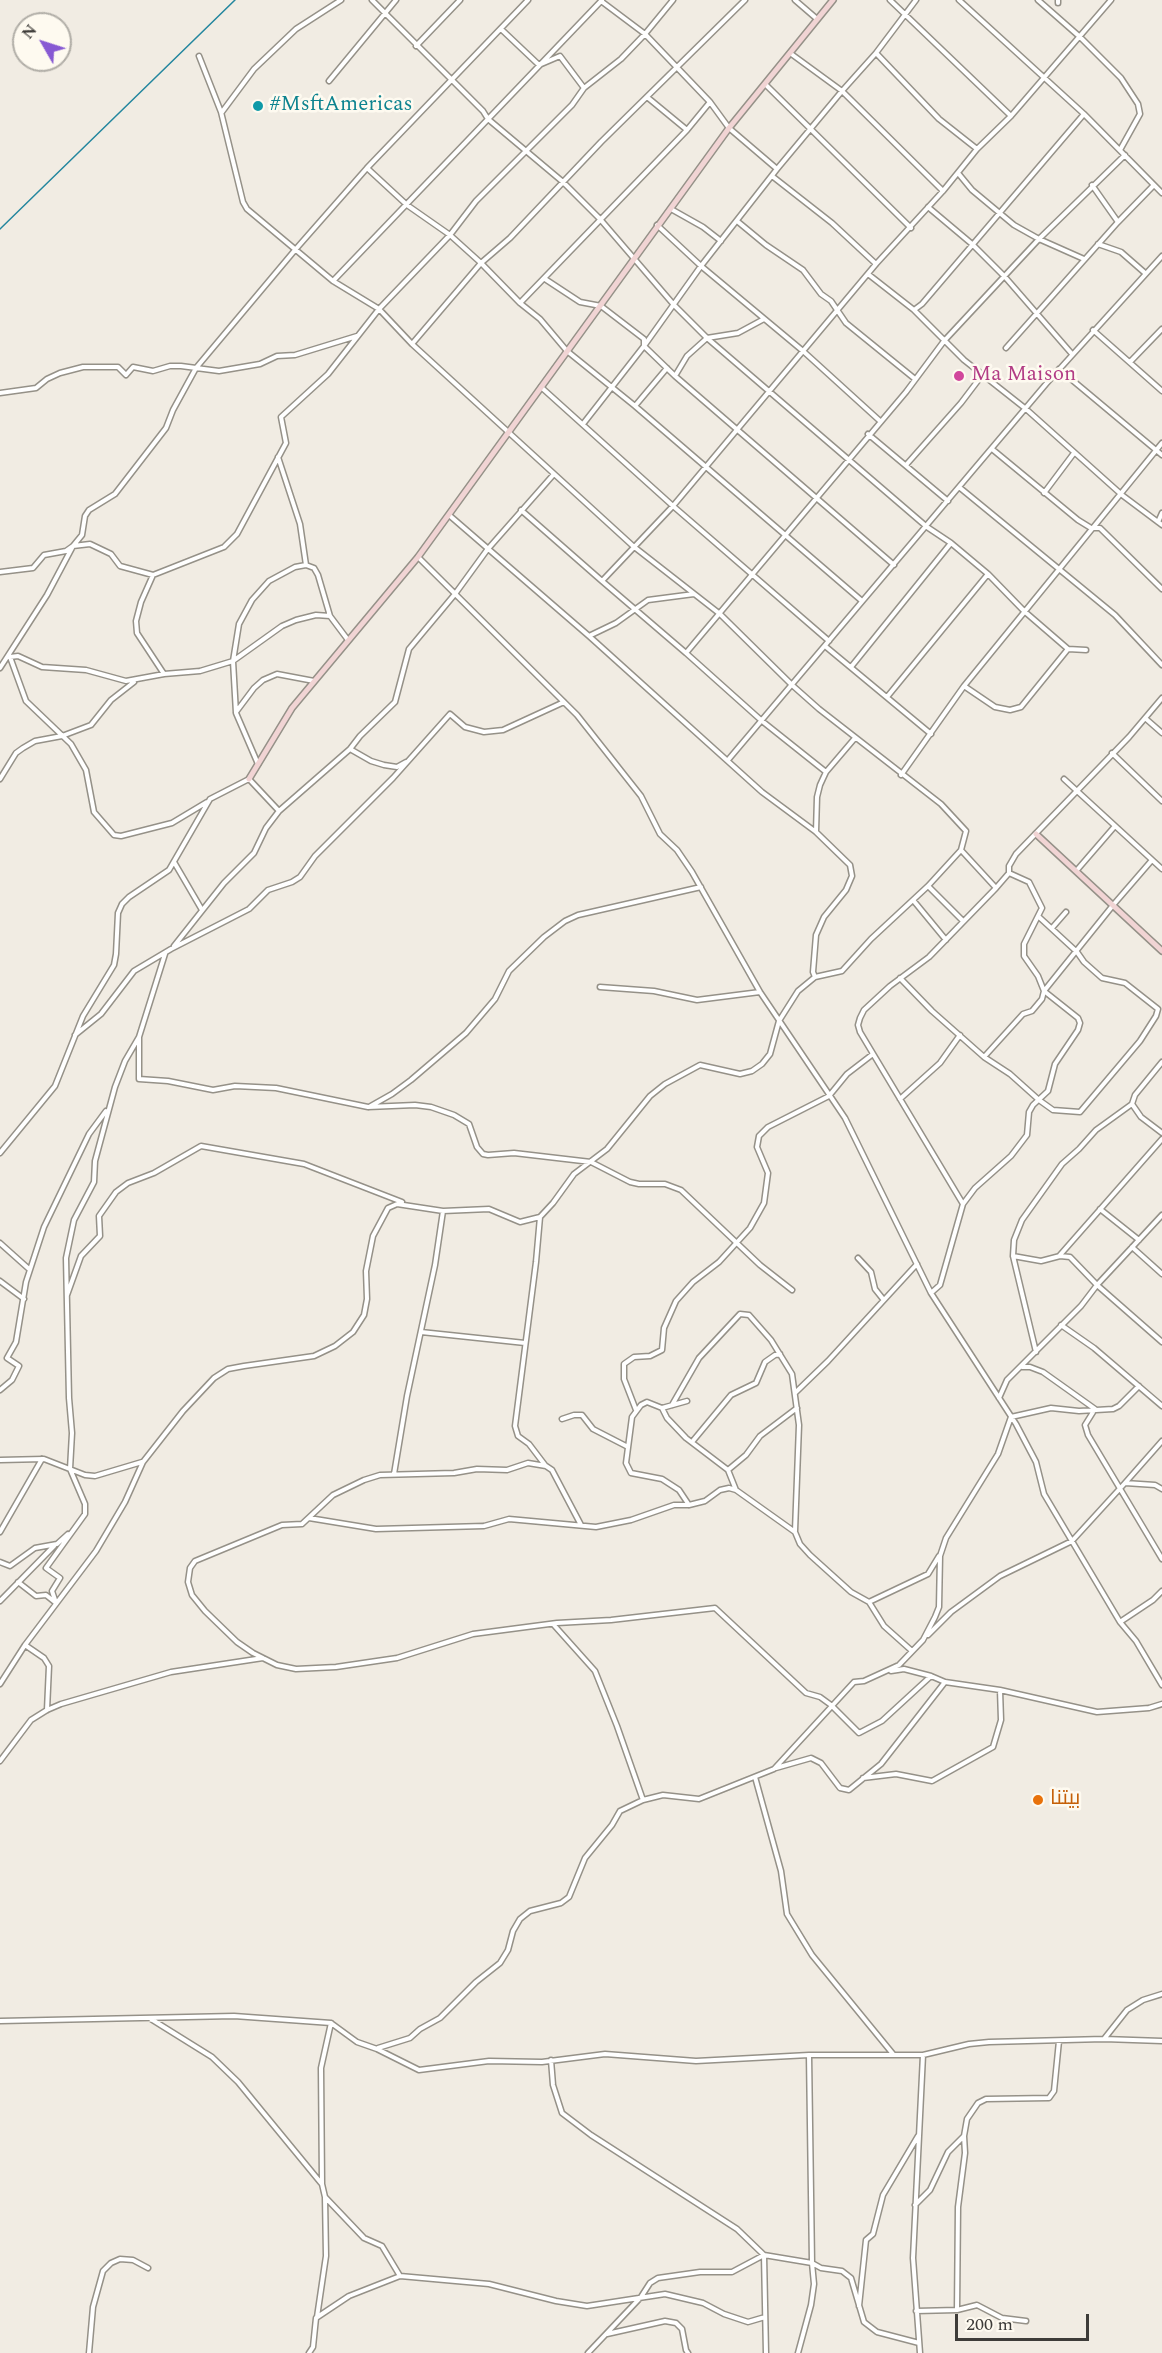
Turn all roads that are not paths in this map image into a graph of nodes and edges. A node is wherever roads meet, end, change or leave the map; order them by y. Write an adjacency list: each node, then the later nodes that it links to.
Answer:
1 (341, 0): 36 (street)
2 (372, 0): 16 (street)
3 (396, 0): 16 (street)
4 (460, 0): 22 (street)
5 (528, 0): 19 (street)
6 (601, 0): 20 (street); 26 (street)
7 (673, 0): 20 (street)
8 (745, 0): 27 (street)
9 (795, 0): 18 (street)
10 (833, 0): 18 (street)
11 (890, 0): 17 (street)
12 (916, 0): 17 (street)
13 (959, 0): 28 (street)
14 (1038, 0): 21 (street)
15 (1111, 0): 21 (street)
16 (384, 14): 22 (street); 30 (street)
17 (905, 14): 24 (street); 38 (street)
18 (817, 19): 23 (street)
19 (501, 29): 26 (street); 29 (street)
20 (645, 34): 27 (street); 32 (street)
21 (1080, 37): 28 (street); 45 (street)
22 (416, 46): 29 (street)
23 (790, 53): 31 (street); 33 (street)
24 (876, 53): 33 (street); 43 (street)
25 (199, 56): 36 (street)
26 (539, 65): 32 (street); 39 (street)
27 (677, 66): 34 (street); 35 (street)
28 (1042, 78): 37 (street); 38 (street)
29 (452, 80): 39 (street); 47 (street)
30 (329, 81)
31 (765, 84): 40 (street); 41 (street)
32 (584, 88): 44 (street)
33 (842, 91): 41 (street); 54 (street)
34 (647, 97): 42 (street); 51 (street)
35 (710, 102): 40 (street); 42 (street)
36 (221, 112): 70 (street)
37 (1084, 114): 45 (street); 59 (street)
38 (1011, 116): 43 (street)
39 (488, 119): 44 (street); 56 (street)
40 (729, 128): 48 (street); 58 (street)
41 (810, 129): 48 (street); 64 (street)
42 (687, 130): 60 (street)
43 (977, 149): 49 (street)
44 (525, 150): 51 (street); 65 (street)
45 (1120, 150): 46 (street)
46 (1125, 155): 52 (street); 53 (street)
47 (367, 168): 56 (street); 70 (street)
48 (777, 169): 50 (street)
49 (958, 174): 54 (street); 59 (street)
50 (772, 176): 61 (street); 75 (street)
51 (562, 182): 60 (street); 74 (street)
52 (1092, 185): 62 (street); 66 (street)
53 (1154, 185): 55 (street); 62 (street)
54 (943, 191): 57 (street)
55 (1162, 192)
56 (407, 205): 65 (street); 81 (street)
57 (928, 207): 64 (street); 68 (street)
58 (671, 209): 63 (street); 67 (street)
59 (998, 214): 66 (street); 68 (street)
60 (600, 219): 72 (street); 80 (street)
61 (737, 221): 67 (street); 86 (street)
62 (1118, 222): 69 (street)
63 (657, 225): 72 (street); 76 (street)
64 (910, 228): 75 (street)
65 (450, 235): 74 (street); 85 (street)
66 (1039, 239): 73 (street); 79 (street)
67 (721, 241): 76 (street)
68 (972, 244): 79 (street); 87 (street)
69 (1098, 244): 73 (street); 77 (street)
70 (295, 250): 81 (street); 102 (street)
71 (1162, 255): 77 (street)
72 (634, 258): 83 (street); 84 (street)
73 (1084, 259): 88 (street)
74 (482, 263): 82 (street); 95 (street)
75 (876, 264): 78 (street)
76 (701, 266): 84 (street); 89 (street)
77 (1146, 273): 91 (street)
78 (868, 274): 86 (street); 87 (street)
79 (1005, 277): 88 (street); 94 (street)
80 (545, 279): 82 (street); 83 (street)
81 (333, 281): 85 (street)
82 (520, 303): 98 (street)
83 (601, 306): 96 (street); 98 (street)
84 (674, 306): 93 (street); 96 (street)
85 (379, 309): 92 (street); 95 (street)
86 (837, 309): 99 (street); 107 (street)
87 (914, 310): 94 (street)
88 (1037, 312): 97 (street); 100 (street)
89 (764, 319): 93 (street); 99 (street)
90 (1162, 328): 101 (street)
91 (1093, 330): 100 (street); 101 (street)
92 (357, 336): 102 (street); 125 (street)
93 (707, 338): 106 (street); 110 (street)
94 (944, 341): 105 (street); 107 (street)
95 (412, 344): 118 (street)
96 (644, 346): 103 (street); 109 (street)
97 (1006, 348)
98 (567, 351): 108 (street); 109 (street)
99 (803, 351): 110 (street); 115 (street)
100 (1072, 354): 104 (street)
101 (1130, 362): 111 (street)
102 (196, 368): 112 (street); 144 (street)
103 (667, 368): 106 (street); 113 (street)
104 (1059, 369): 114 (street); 122 (street)
105 (982, 374): 114 (street); 127 (street)
106 (675, 376): 117 (street)
107 (915, 379): 115 (street)
108 (541, 387): 116 (street); 118 (street)
109 (613, 387): 113 (street); 116 (street)
110 (770, 390): 117 (street); 126 (street)
111 (1162, 391)
112 (0, 393)
113 (635, 406): 128 (street)
114 (1026, 408): 121 (street); 123 (street)
115 (880, 421): 119 (street)
116 (584, 424): 135 (street)
117 (737, 430): 128 (street); 133 (street)
118 (508, 432): 129 (street); 138 (street)
119 (868, 434): 126 (street); 127 (street)
120 (1162, 443): 122 (street)
121 (992, 449): 130 (street); 131 (street)
122 (1156, 450): 124 (street); 132 (street)
123 (1074, 453): 131 (street); 132 (street)
124 (1162, 455)
125 (278, 457): 148 (street); 154 (street)
126 (849, 458): 133 (street); 140 (street)
127 (906, 465): 134 (street)
128 (705, 468): 135 (street); 142 (street)
129 (554, 474): 136 (street); 145 (street)
130 (959, 487): 134 (street); 150 (street)
131 (1044, 493): 141 (street)
132 (1122, 495): 139 (street); 141 (street)
133 (817, 497): 142 (street); 149 (street)
134 (948, 501): 140 (street)
135 (673, 506): 145 (street); 152 (street)
136 (521, 510): 146 (street); 155 (street)
137 (1162, 513): 139 (street)
138 (448, 515): 146 (street); 147 (street)
139 (1160, 523)
140 (927, 527): 143 (street); 149 (street)
141 (1091, 528): 150 (street); 156 (street)
142 (784, 536): 152 (street); 159 (street)
143 (951, 543): 153 (street); 174 (street)
144 (73, 546): 151 (street); 154 (street); 171 (street)
145 (633, 546): 155 (street); 157 (street)
146 (487, 550): 158 (street); 164 (street)
147 (418, 557): 158 (street); 165 (street)
148 (306, 565): 163 (street); 172 (street)
149 (894, 565): 159 (street)
150 (1059, 569): 161 (street); 173 (street)
151 (0, 572)
152 (752, 574): 162 (street); 166 (street)
153 (988, 574): 161 (street); 181 (street)
154 (153, 575): 176 (street)
155 (602, 581): 160 (street)
156 (1162, 589)
157 (695, 593): 160 (street); 162 (street)
158 (455, 594): 183 (street); 192 (street)
159 (862, 601): 166 (street)
160 (636, 611): 164 (street); 170 (street)
161 (1024, 611): 168 (street); 180 (street)
162 (720, 614): 170 (street); 179 (street)
163 (330, 616): 165 (street); 172 (street)
164 (589, 636): 194 (street)
165 (348, 640): 178 (street)
166 (829, 641): 167 (street)
167 (825, 646): 174 (street); 179 (street)
168 (1068, 649): 169 (street); 180 (street)
169 (1086, 650)
170 (686, 653): 186 (street)
171 (9, 656): 175 (street); 177 (street); 189 (street)
172 (233, 661): 176 (street); 184 (street)
173 (1162, 665)
174 (851, 667): 181 (street)
175 (0, 668)
176 (164, 674): 177 (street)
177 (135, 680): 189 (street)
178 (315, 681): 184 (street); 195 (street)
179 (792, 686): 186 (street); 190 (street)
180 (964, 686): 188 (street)
181 (887, 697): 188 (street)
182 (1162, 698): 185 (street)
183 (564, 702): 191 (street); 215 (street)
184 (236, 713): 195 (street)
185 (1145, 718): 187 (street); 193 (street)
186 (762, 721): 194 (street); 196 (street)
187 (1162, 733)
188 (931, 734): 197 (street)
189 (62, 736): 198 (street); 202 (street)
190 (855, 738): 196 (street); 197 (street)
191 (421, 747): 192 (street); 225 (street)
192 (350, 749): 204 (street)
193 (1112, 753): 201 (street); 203 (street)
194 (728, 760): 206 (street)
195 (259, 764): 199 (street)
196 (826, 772): 206 (street)
197 (901, 775): 208 (street)
198 (0, 779)
199 (249, 779): 202 (street); 204 (street)
200 (1064, 779): 201 (street)
201 (1077, 790): 205 (street); 207 (street)
202 (210, 799): 210 (street)
203 (1162, 801)
204 (279, 811): 219 (street)
205 (1115, 826): 209 (street); 212 (street)
206 (816, 832): 229 (street)
207 (1036, 834): 212 (street); 213 (street)
208 (961, 850): 214 (street); 216 (street)
209 (1152, 860): 211 (street); 218 (street)
210 (174, 862): 219 (street); 235 (street)
211 (1162, 869)
212 (1077, 870): 218 (street)
213 (1009, 873): 216 (street); 221 (street)
214 (928, 886): 217 (street); 222 (street)
215 (701, 887): 233 (street); 245 (street)
216 (996, 888): 222 (street)
217 (913, 900): 224 (street); 229 (street)
218 (1114, 904): 226 (street); 227 (street)
219 (202, 910): 225 (street)
220 (1066, 912): 223 (street)
221 (1039, 916): 223 (street); 232 (street)
222 (963, 921): 224 (street)
223 (1052, 928): 227 (street)
224 (946, 940): 230 (street)
225 (171, 949): 228 (street)
226 (1162, 951)
227 (1077, 952): 232 (street); 243 (street)
228 (165, 954): 235 (street); 237 (street)
229 (815, 977): 234 (street)
230 (900, 978): 236 (street); 238 (street)
231 (600, 987): 233 (street)
232 (1044, 991): 239 (street); 243 (street)
233 (760, 992): 234 (street)
234 (778, 1021): 241 (street); 250 (street)
235 (75, 1035): 249 (street)
236 (960, 1035): 239 (street); 242 (street)
237 (140, 1037): 245 (street); 246 (street)
238 (873, 1054): 241 (street); 242 (street)
239 (984, 1057): 243 (street)
240 (1162, 1062): 244 (street)
241 (829, 1096): 258 (street); 264 (street)
242 (900, 1099): 252 (street)
243 (1039, 1100): 252 (street)
244 (1132, 1104): 247 (street); 261 (street)
245 (368, 1107): 250 (street)
246 (108, 1108): 265 (street); 272 (street)
247 (1162, 1132)
248 (1162, 1139): 253 (street)
249 (0, 1152)
250 (591, 1162): 256 (street); 258 (street)
251 (406, 1204): 254 (street); 272 (street); 299 (street)
252 (963, 1204): 270 (street)
253 (1100, 1209): 257 (street); 262 (street)
254 (443, 1211): 256 (street); 275 (street)
255 (1162, 1215): 257 (street)
256 (540, 1217): 277 (street)
257 (1138, 1240): 260 (street)
258 (736, 1242): 269 (street); 291 (street)
259 (0, 1243): 265 (street)
260 (1132, 1247): 266 (street); 268 (street)
261 (1013, 1256): 262 (street); 278 (street)
262 (1060, 1256): 268 (street)
263 (858, 1258): 273 (street)
264 (916, 1264): 270 (street); 273 (street)
265 (30, 1269): 271 (street)
266 (1162, 1274)
267 (0, 1281): 271 (street)
268 (1097, 1285): 274 (street); 276 (street)
269 (792, 1290)
270 (931, 1293): 284 (street)
271 (24, 1299): 282 (street)
272 (66, 1299): 301 (street)
273 (883, 1299): 283 (street)
274 (1061, 1325): 278 (street); 281 (street)
275 (421, 1332): 277 (street); 303 (street)
276 (1162, 1342)
277 (525, 1343): 300 (street)
278 (1036, 1353): 280 (street)
279 (780, 1354): 283 (street); 286 (street); 295 (street)
280 (1022, 1367): 284 (street); 290 (street)
281 (1138, 1386): 287 (street); 290 (street)
282 (0, 1390)
283 (795, 1392): 289 (street)
284 (999, 1398): 292 (street)
285 (687, 1401): 286 (street)
286 (672, 1405): 288 (street)
287 (1162, 1406)
288 (662, 1408): 291 (street); 295 (street)
289 (797, 1408): 302 (street); 313 (street)
290 (1095, 1408): 292 (street); 305 (street)
291 (636, 1410): 296 (street)
292 (1011, 1417): 314 (street); 316 (street)
293 (562, 1419): 296 (street)
294 (1162, 1441): 304 (street)
295 (692, 1442): 302 (street)
296 (628, 1447): 308 (street)
297 (42, 1459): 298 (street); 301 (street); 311 (street)
298 (0, 1460)
299 (143, 1462): 301 (street); 323 (street)
300 (546, 1466): 303 (street); 310 (street)
301 (70, 1469): 312 (street)
302 (728, 1470): 307 (street)
303 (394, 1474): 309 (street)
304 (1125, 1483): 305 (street); 306 (street)
305 (1120, 1488): 314 (street); 317 (street)
306 (1162, 1489)
307 (736, 1490): 308 (street); 313 (street)
308 (689, 1505): 310 (street)
309 (309, 1518): 310 (street); 329 (street)
310 (581, 1525)
311 (0, 1532)
312 (71, 1532): 315 (street); 323 (street)
313 (795, 1532): 322 (street)
314 (1072, 1542): 324 (street); 326 (street)
315 (57, 1544): 318 (street); 319 (street)
316 (940, 1556): 322 (street); 326 (street)
317 (1162, 1560)
318 (0, 1562)
319 (18, 1582): 321 (street); 323 (street)
320 (1162, 1591): 324 (street)
321 (0, 1601)
322 (869, 1602): 328 (street)
323 (56, 1603): 327 (street)
324 (1120, 1622): 334 (street)
325 (552, 1623): 329 (street); 337 (street); 343 (street)
326 (923, 1640): 328 (street)
327 (25, 1644): 333 (street); 338 (street)
328 (912, 1652): 330 (street)
329 (263, 1658): 338 (street)
330 (889, 1671): 331 (street); 337 (street)
331 (932, 1676): 332 (street); 337 (street)
332 (945, 1682): 335 (street); 342 (street)
333 (0, 1684)
334 (1162, 1685)
335 (1000, 1690): 336 (street); 342 (street)
336 (1162, 1704)
337 (831, 1705): 340 (street)
338 (47, 1710): 339 (street)
339 (0, 1761)
340 (774, 1769): 341 (street); 342 (street)
341 (755, 1777): 343 (street); 353 (street)
342 (863, 1778)
343 (643, 1800): 351 (street)
344 (1162, 1995): 348 (street)
345 (151, 2019): 346 (street); 347 (street); 358 (street)
346 (0, 2021)
347 (331, 2023): 351 (street); 358 (street)
348 (1104, 2039): 349 (street); 350 (street)
349 (1059, 2041): 354 (street); 357 (street)
350 (1162, 2041)
351 (377, 2049): 355 (street)
352 (809, 2055): 353 (street); 355 (street); 362 (street)
353 (894, 2055): 354 (street)
354 (923, 2055): 356 (street)
355 (551, 2060): 361 (street)
356 (918, 2135): 360 (street); 366 (street)
357 (964, 2136): 360 (street); 367 (street)
358 (322, 2184): 359 (street)
359 (325, 2197): 364 (street); 370 (street)
360 (914, 2206): 368 (street)
361 (764, 2255): 362 (street); 365 (street); 369 (street)
362 (812, 2263): 366 (street); 379 (street)
363 (148, 2268): 374 (street)
364 (400, 2276): 365 (street); 370 (street)
365 (641, 2297): 369 (street); 372 (street)
366 (859, 2306): 373 (street)
367 (957, 2310): 368 (street); 371 (street)
368 (916, 2311): 373 (street)
369 (765, 2317): 378 (street)
370 (316, 2318): 375 (street)
371 (1026, 2321)
372 (606, 2335): 376 (street); 377 (street)
373 (919, 2343): 380 (street)
374 (89, 2353)
375 (309, 2353)
376 (588, 2353)
377 (688, 2353)
378 (766, 2353)
379 (798, 2353)
380 (920, 2353)

